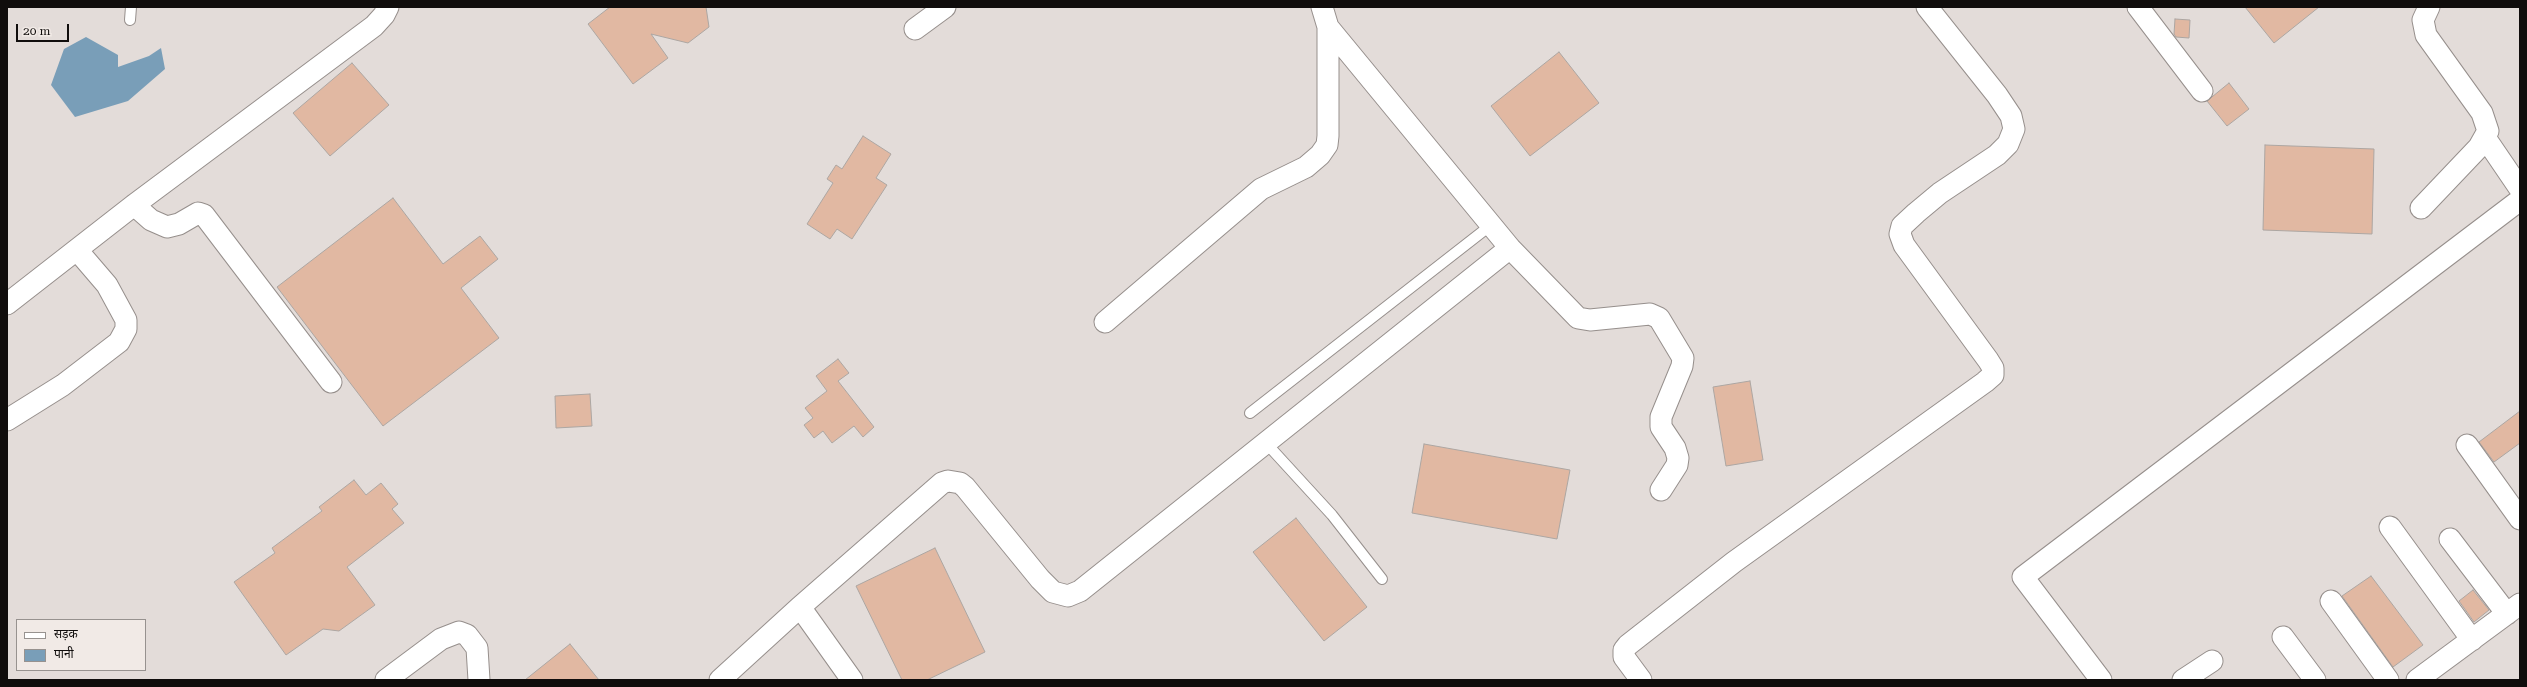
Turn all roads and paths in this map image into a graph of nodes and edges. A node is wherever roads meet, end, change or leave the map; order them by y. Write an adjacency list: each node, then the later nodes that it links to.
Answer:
1 (131, 7): 8 (lane)
2 (388, 7): 15 (street)
3 (945, 7): 10 (street)
4 (1322, 7): 9 (street)
5 (1927, 7): 42 (street)
6 (2138, 7): 11 (street)
7 (2429, 7): 12 (street)
8 (130, 20)
9 (1328, 28): 17 (street); 21 (street)
10 (915, 29)
11 (2202, 91)
12 (2486, 138): 13 (street); 16 (street)
13 (2520, 189)
14 (2520, 200): 43 (street)
15 (134, 205): 19 (street); 22 (street)
16 (2421, 208)
17 (1491, 225): 18 (street); 23 (lane)
18 (1510, 248): 25 (street); 27 (street)
19 (77, 250): 20 (street); 24 (street)
20 (7, 304)
21 (1105, 322)
22 (331, 382)
23 (1250, 413)
24 (7, 420)
25 (1266, 443): 31 (lane); 33 (street)
26 (2468, 445): 28 (street)
27 (1661, 490)
28 (2520, 519)
29 (2390, 527): 36 (street)
30 (2450, 539): 34 (street)
31 (1382, 579)
32 (2331, 601): 46 (street)
33 (800, 607): 40 (street); 41 (street)
34 (2514, 609): 36 (street)
35 (2283, 637): 45 (street)
36 (2472, 640): 47 (street)
37 (2212, 661): 44 (street)
38 (386, 680): 39 (street)
39 (479, 680)
40 (720, 680)
41 (852, 680)
42 (1641, 680)
43 (2101, 680)
44 (2183, 680)
45 (2315, 680)
46 (2388, 680)
47 (2417, 680)

